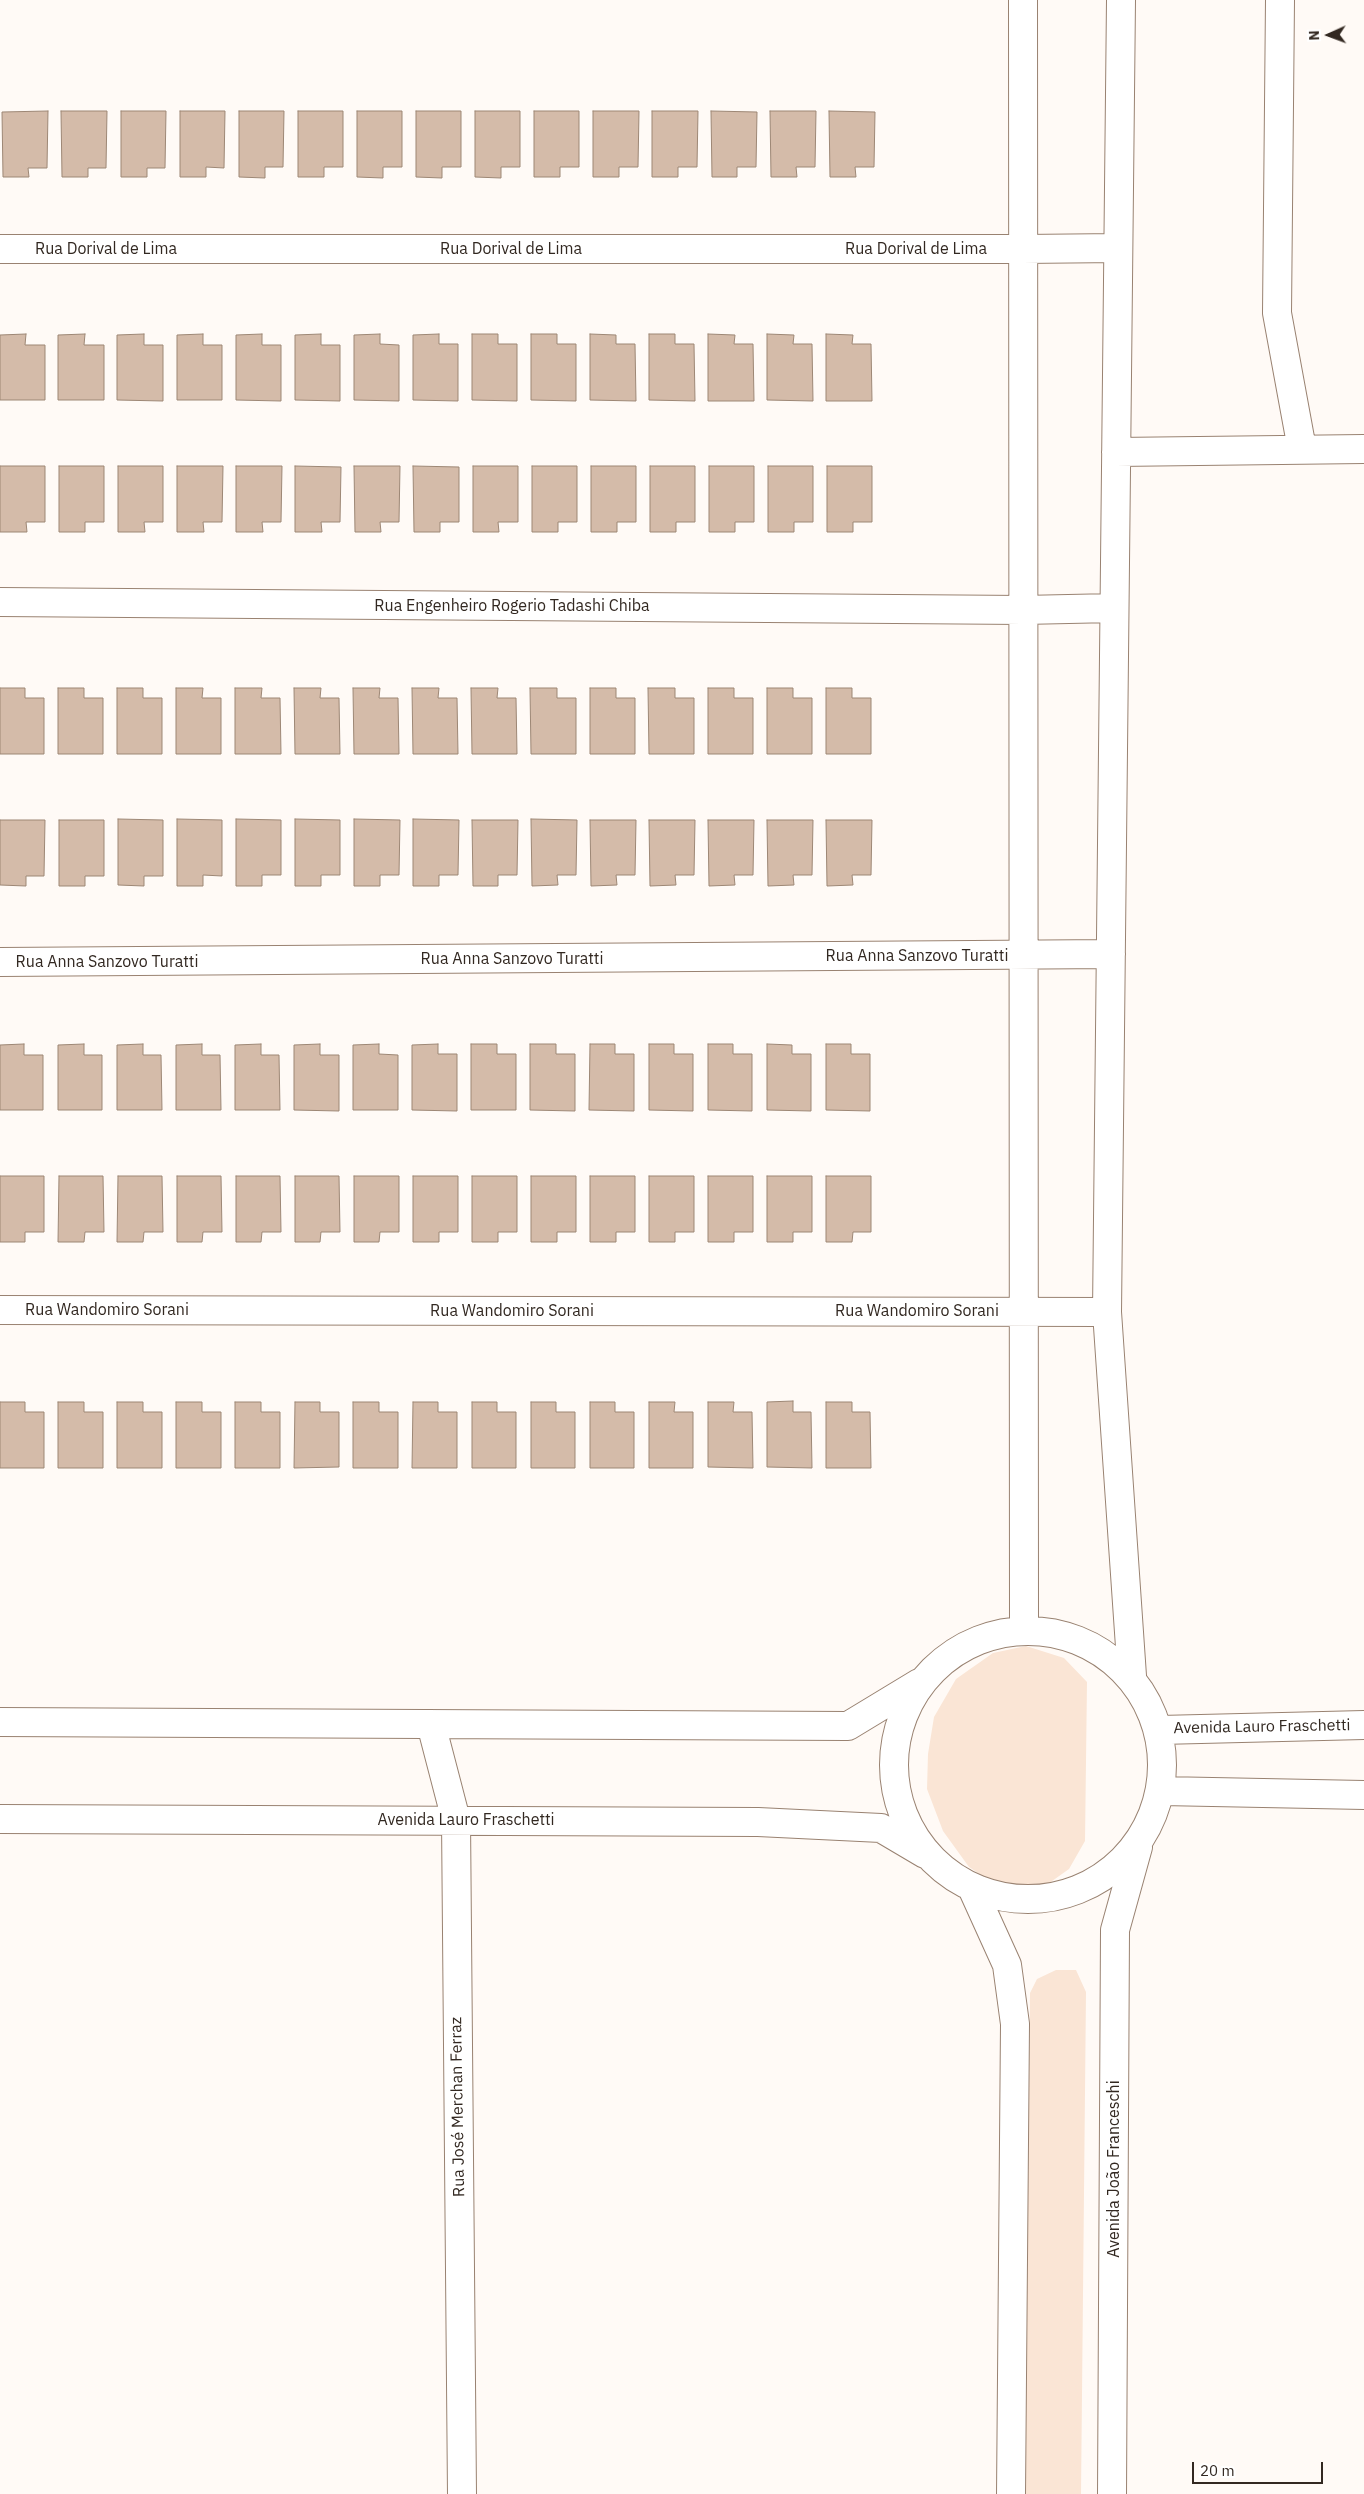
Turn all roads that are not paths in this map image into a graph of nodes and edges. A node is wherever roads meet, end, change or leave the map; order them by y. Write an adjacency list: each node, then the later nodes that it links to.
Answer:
1 (1023, 0): 6 (street)
2 (1121, 0): 4 (street)
3 (1280, 0): 7 (street)
4 (1118, 248): 6 (street, Rua Dorival de Lima); 9 (street)
5 (0, 249): 6 (street, Rua Dorival de Lima)
6 (1023, 250): 12 (street)
7 (1302, 449): 8 (street); 9 (street)
8 (1364, 449)
9 (1116, 452): 11 (street)
10 (0, 602): 12 (street, Rua Engenheiro Rogerio Tadashi Chiba)
11 (1114, 608): 12 (street, Rua Engenheiro Rogerio Tadashi Chiba); 13 (street)
12 (1023, 610): 14 (street)
13 (1111, 954): 14 (street, Rua Anna Sanzovo Turatti); 18 (street)
14 (1024, 955): 15 (street, Rua Anna Sanzovo Turatti); 17 (street)
15 (0, 962)
16 (0, 1310): 17 (street, Rua Wandomiro Sorani)
17 (1024, 1311): 18 (street, Rua Wandomiro Sorani); 19 (street)
18 (1107, 1312): 20 (street)
19 (1024, 1628): 20 (street); 21 (street)
20 (1132, 1676): 25 (street)
21 (919, 1683): 23 (street); 31 (street)
22 (0, 1722): 23 (street)
23 (431, 1724): 29 (street, Rua José Merchan Ferraz)
24 (1364, 1725): 25 (street, Avenida Lauro Fraschetti)
25 (1160, 1730): 26 (street)
26 (1162, 1791): 27 (street); 30 (street, Avenida João Franceschi)
27 (1364, 1795)
28 (0, 1819): 29 (street, Avenida Lauro Fraschetti)
29 (456, 1820): 31 (street, Avenida Lauro Fraschetti); 33 (street, Rua José Merchan Ferraz)
30 (1138, 1847): 32 (street); 35 (street, Avenida João Franceschi)
31 (924, 1854): 32 (street, Avenida Lauro Fraschetti)
32 (973, 1890): 34 (street)
33 (462, 2494)
34 (1011, 2494)
35 (1112, 2494)

